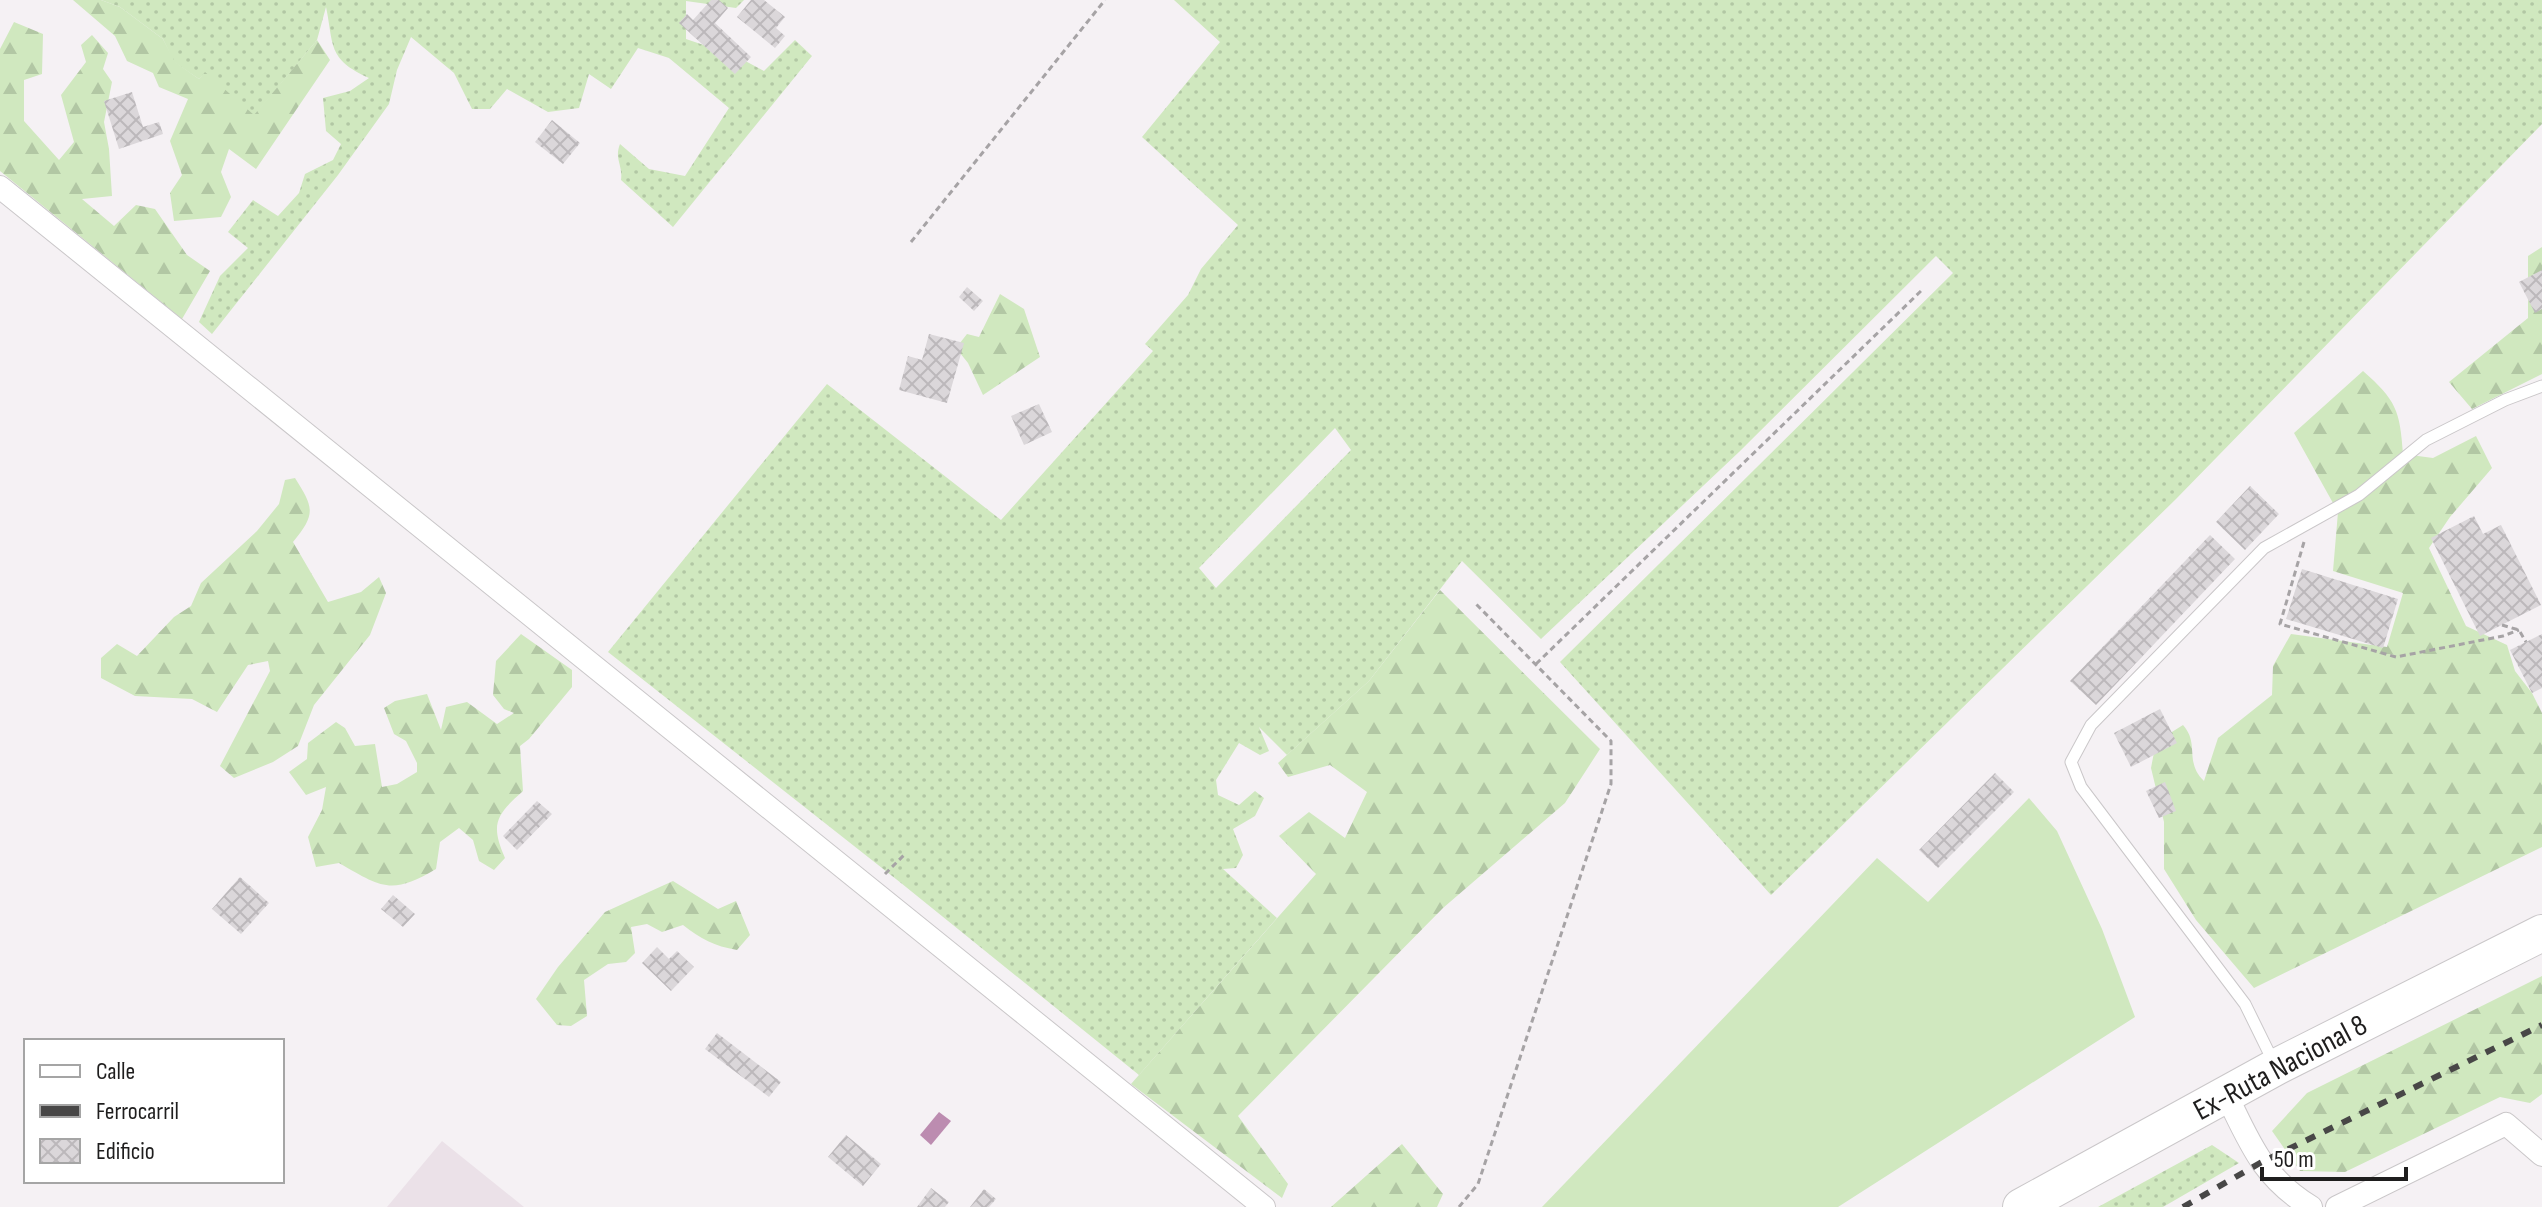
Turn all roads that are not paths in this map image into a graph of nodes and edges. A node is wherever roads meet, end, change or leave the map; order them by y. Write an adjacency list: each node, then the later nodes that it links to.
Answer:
1 (0, 187): 7 (street)
2 (2542, 386): 4 (lane)
3 (2542, 933): 4 (main road, Ex-Ruta Nacional 8)
4 (2276, 1067): 5 (main road, Ex-Ruta Nacional 8)
5 (2226, 1094): 8 (main road, Ex-Ruta Nacional 8); 9 (street)
6 (2542, 1155): 10 (street)
7 (1264, 1207)
8 (2021, 1207)
9 (2311, 1207)
10 (2337, 1207)

